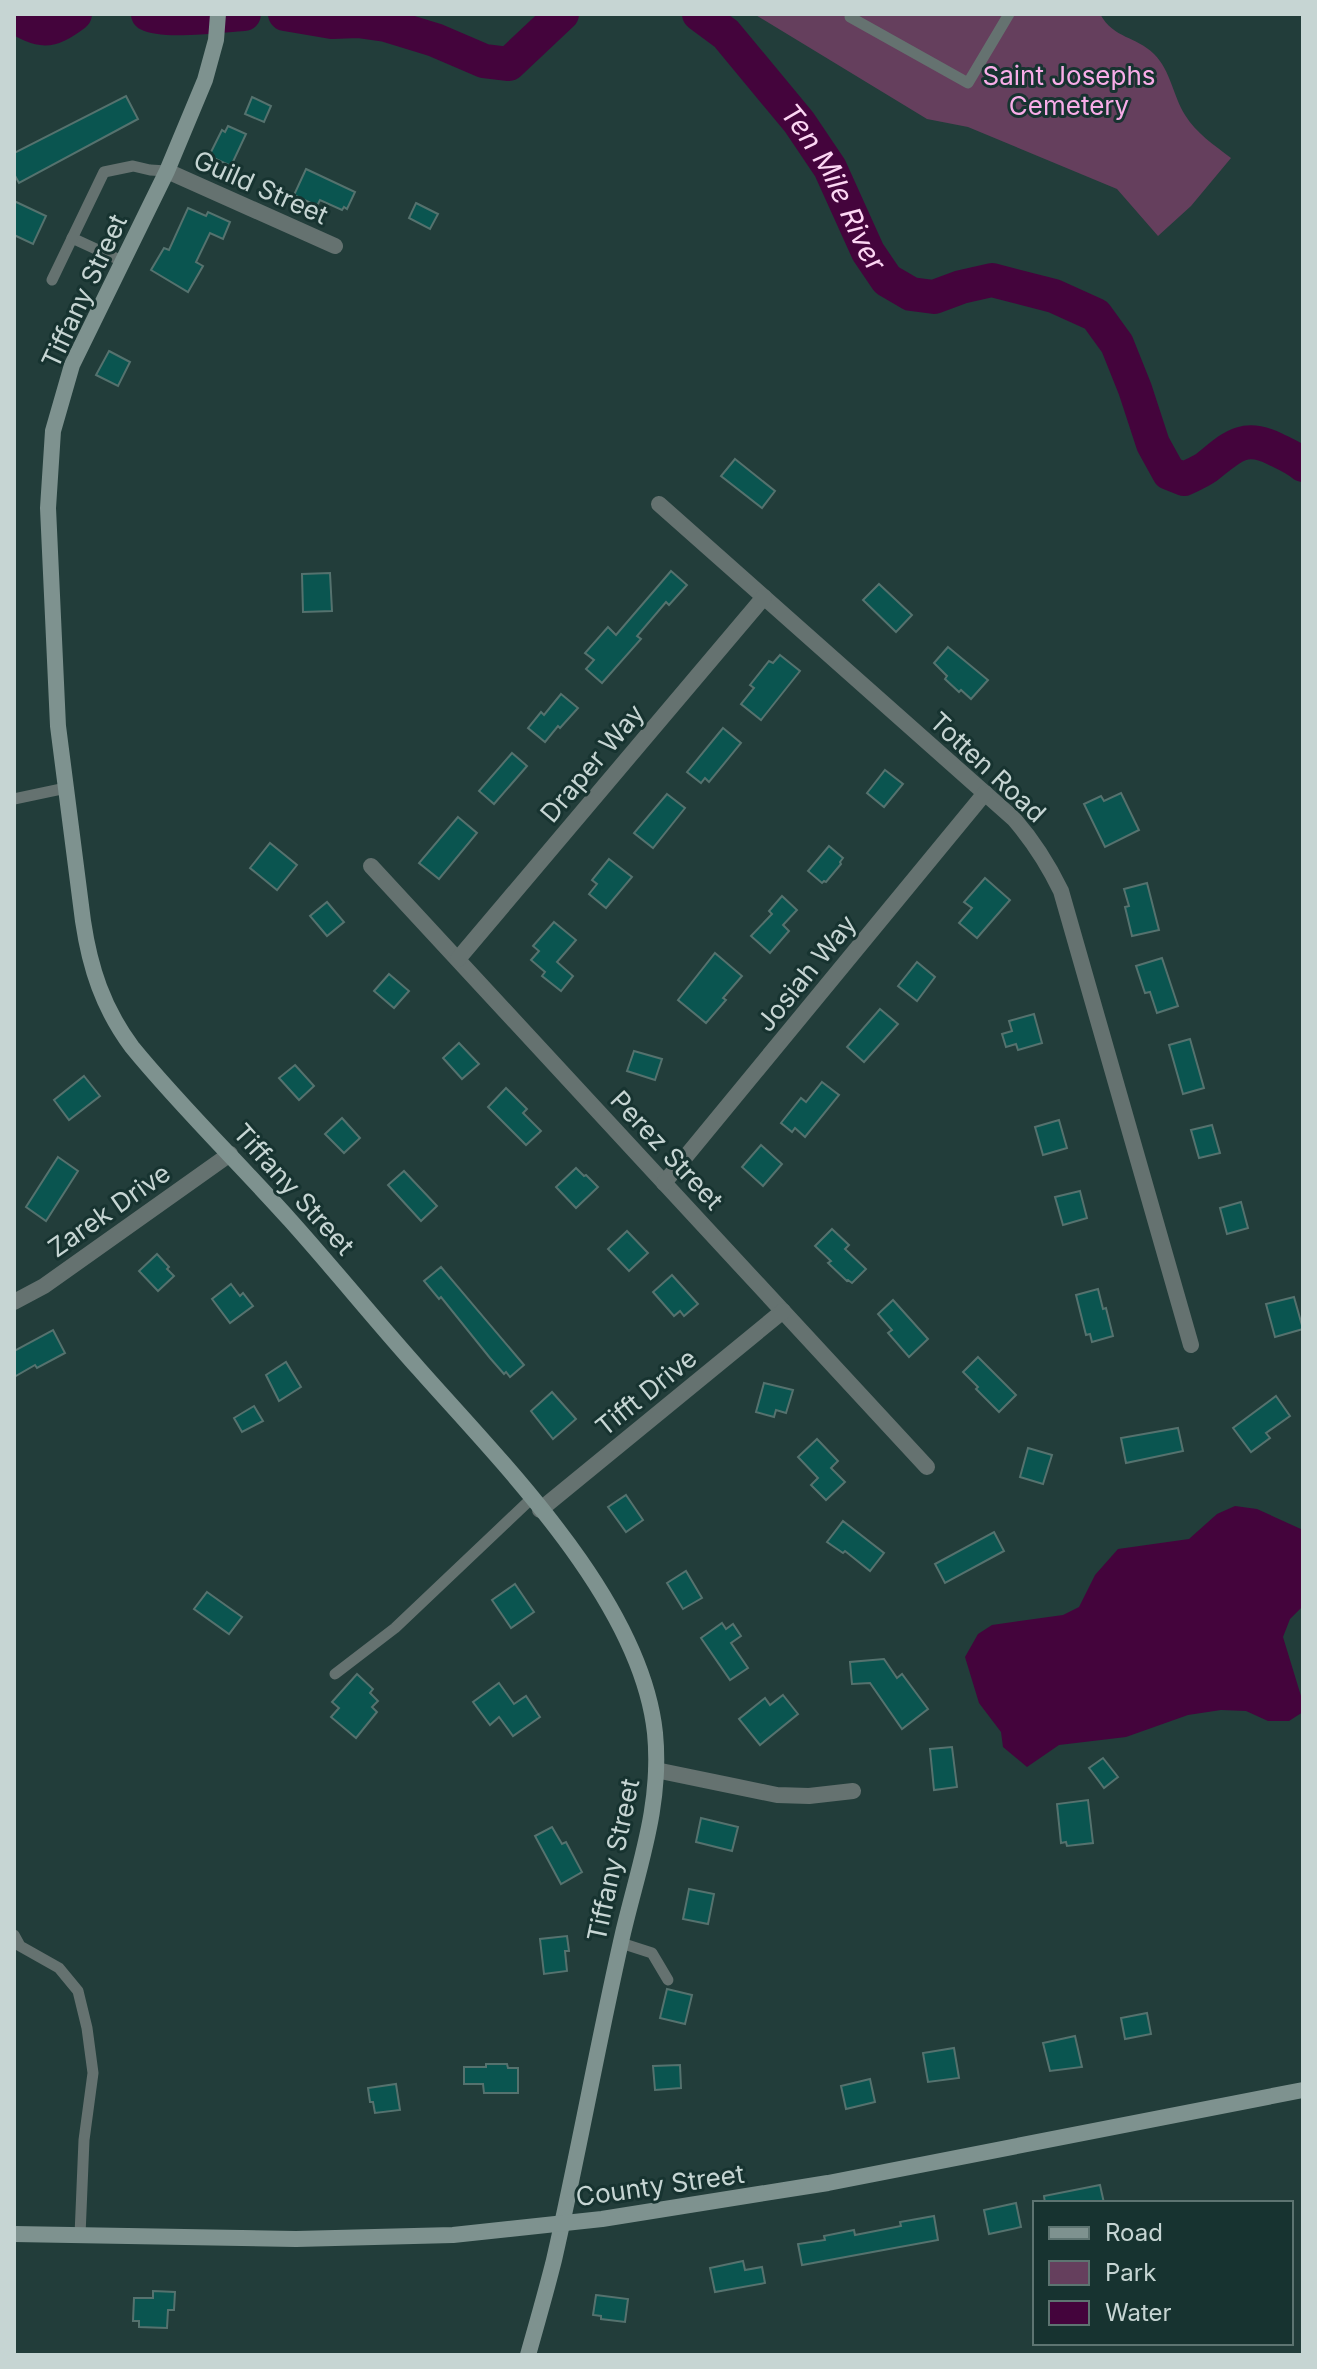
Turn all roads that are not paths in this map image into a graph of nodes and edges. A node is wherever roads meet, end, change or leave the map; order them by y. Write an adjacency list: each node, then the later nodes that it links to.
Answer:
1 (218, 14): 4 (street, Tiffany Street)
2 (852, 14): 3 (lane)
3 (1009, 14)
4 (167, 171): 5 (lane); 6 (street, Guild Street); 7 (street, Tiffany Street)
5 (72, 238): 7 (lane); 8 (lane)
6 (335, 246)
7 (122, 261): 11 (street, Tiffany Street)
8 (52, 280)
9 (659, 504): 10 (street, Totten Road)
10 (764, 597): 12 (street, Totten Road); 15 (street, Draper Way)
11 (66, 788): 13 (lane); 16 (street, Tiffany Street)
12 (985, 793): 17 (street, Josiah Way); 20 (street, Totten Road)
13 (14, 799)
14 (371, 866): 15 (street, Perez Street)
15 (458, 959): 17 (street, Perez Street)
16 (230, 1154): 18 (street, Zarek Drive); 22 (street, Tiffany Street)
17 (664, 1183): 19 (street, Perez Street)
18 (14, 1302)
19 (783, 1311): 21 (street, Perez Street); 22 (street, Tifft Drive)
20 (1191, 1345)
21 (927, 1467)
22 (536, 1504): 23 (lane); 24 (street, Tiffany Street)
23 (335, 1674)
24 (656, 1770): 25 (street); 27 (street, Tiffany Street)
25 (853, 1791)
26 (14, 1935): 32 (lane)
27 (621, 1943): 28 (lane); 30 (street, Tiffany Street)
28 (668, 1980)
29 (1303, 2090): 30 (street, County Street)
30 (562, 2223): 32 (street, County Street); 33 (street, Tiffany Street)
31 (14, 2234): 32 (street, County Street)
32 (80, 2235)
33 (528, 2355)

